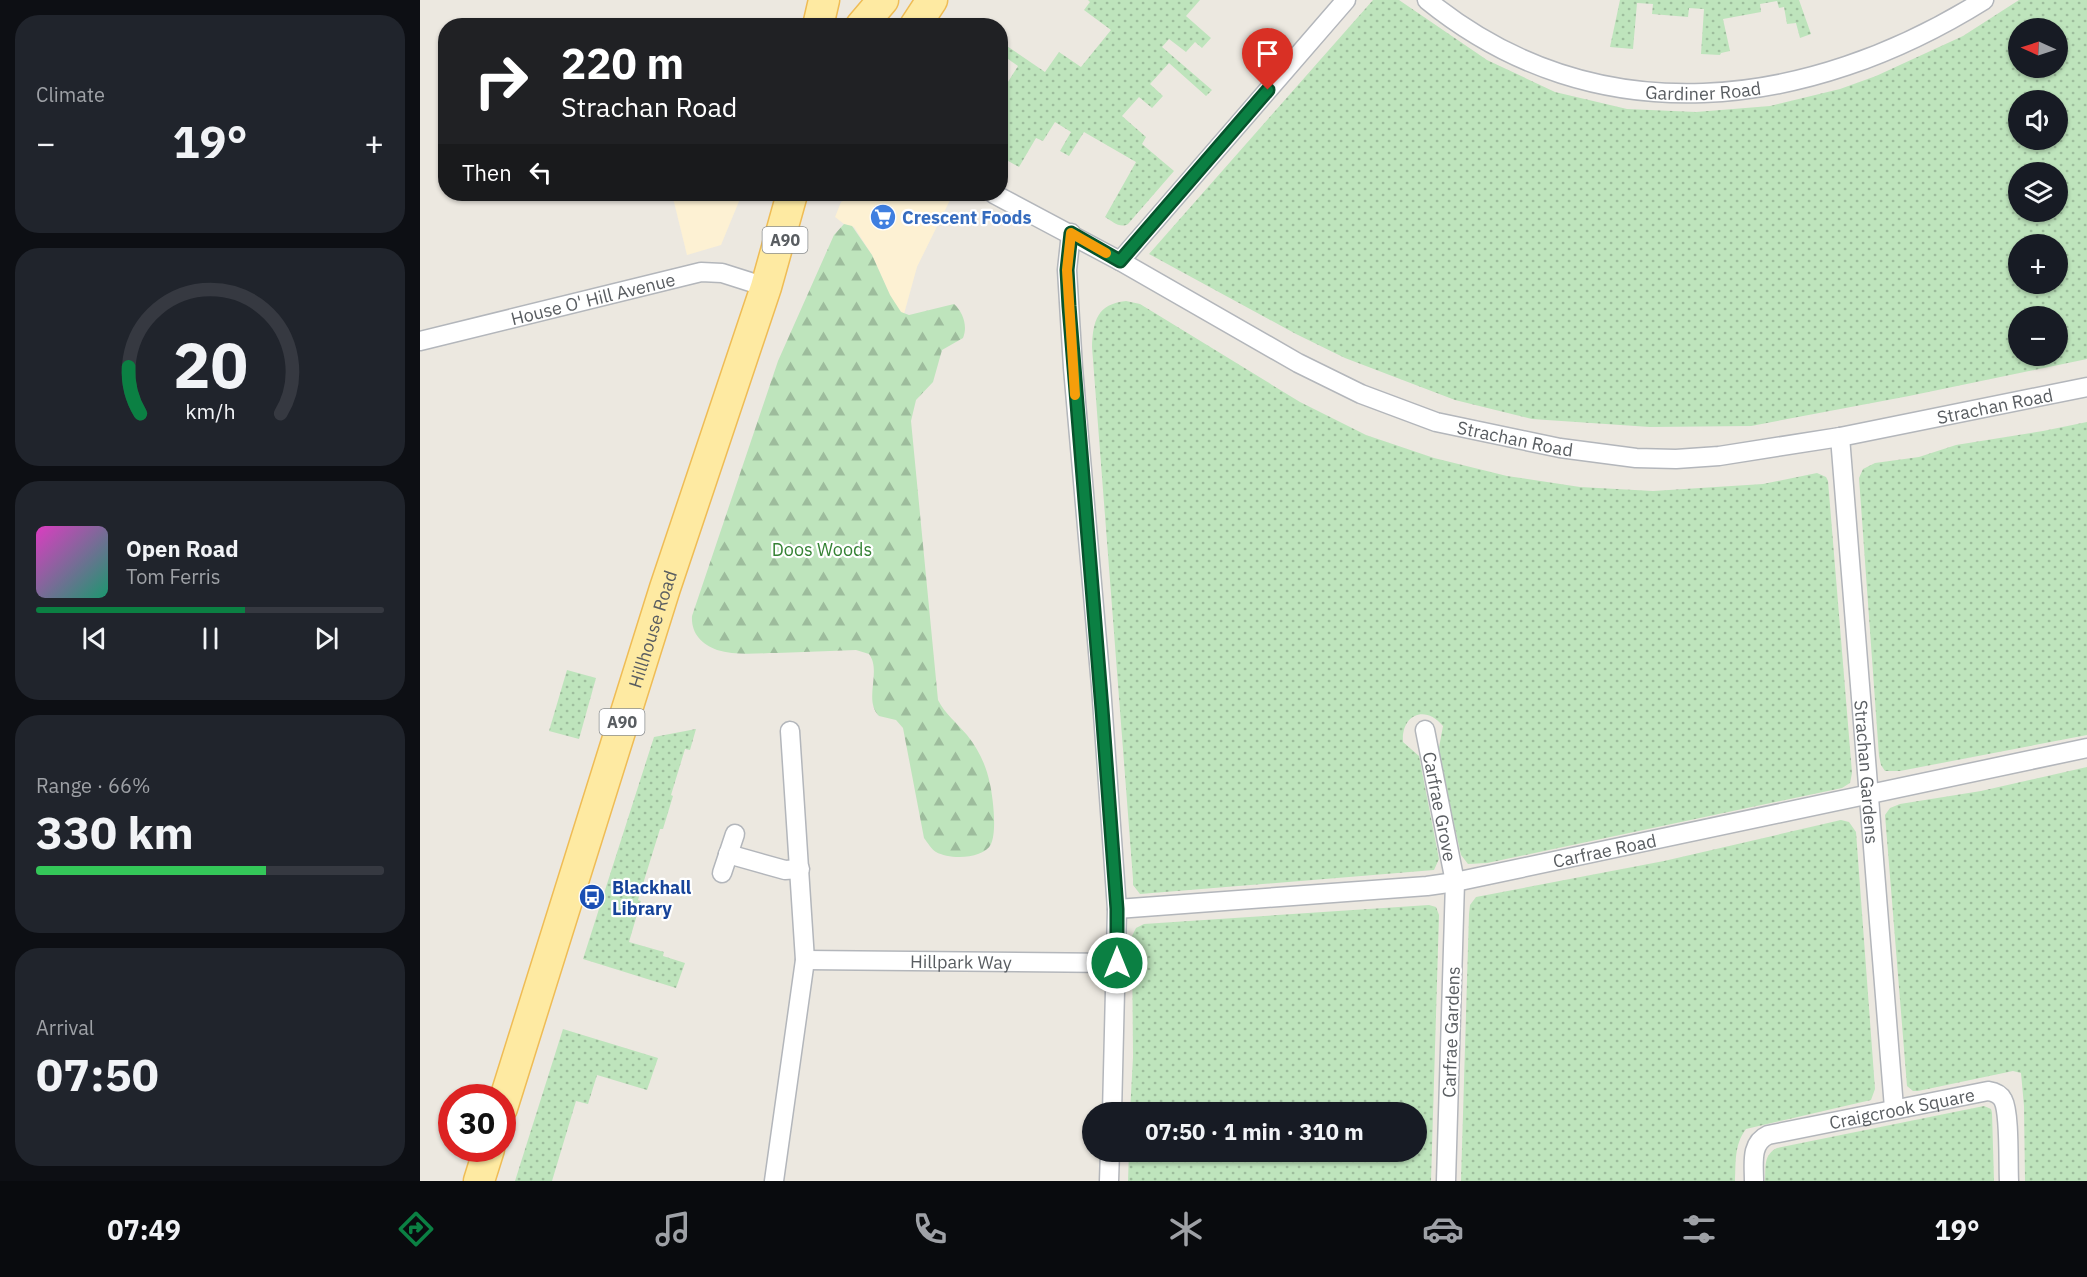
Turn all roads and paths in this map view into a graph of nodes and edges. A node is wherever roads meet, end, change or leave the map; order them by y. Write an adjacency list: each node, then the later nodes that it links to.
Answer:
1 (824, 0): 8 (main road)
2 (862, 0): 9 (main road)
3 (883, 0): 10 (main road)
4 (932, 0): 11 (main road)
5 (1346, 0): 15 (street)
6 (1427, 0): 7 (street, Gardiner Road)
7 (1984, 0)
8 (820, 18)
9 (861, 18)
10 (868, 18)
11 (920, 18)
12 (791, 201): 16 (main road, Hillhouse Road / A90)
13 (1008, 201): 14 (street, Strachan Road)
14 (1071, 233): 15 (street, Strachan Road); 29 (street)
15 (1120, 261): 19 (street, Strachan Road)
16 (766, 287): 17 (street, House O' Hill Avenue); 32 (main road, Hillhouse Road / A90)
17 (420, 341)
18 (2087, 387): 19 (street, Strachan Road)
19 (1840, 437): 23 (street, Strachan Gardens)
20 (1425, 730): 28 (street, Carfrae Grove)
21 (790, 731): 26 (street)
22 (2087, 748): 23 (street, Carfrae Road)
23 (1869, 795): 28 (street, Carfrae Road); 34 (street, Strachan Gardens)
24 (735, 834): 25 (street)
25 (728, 854): 26 (street); 27 (street)
26 (800, 869): 30 (street)
27 (722, 873)
28 (1455, 882): 29 (street, Carfrae Road); 40 (street, Carfrae Gardens)
29 (1117, 909): 31 (street)
30 (805, 960): 31 (street, Hillpark Way); 38 (street)
31 (1117, 963): 33 (street)
32 (510, 1084)
33 (1112, 1102)
34 (1894, 1108): 41 (street, Craigcrook Square); 42 (street, Craigcrook Square)
35 (485, 1162): 37 (main road)
36 (1110, 1162): 39 (street)
37 (479, 1181)
38 (774, 1181)
39 (1109, 1181)
40 (1446, 1181)
41 (1754, 1181)
42 (2009, 1181)

